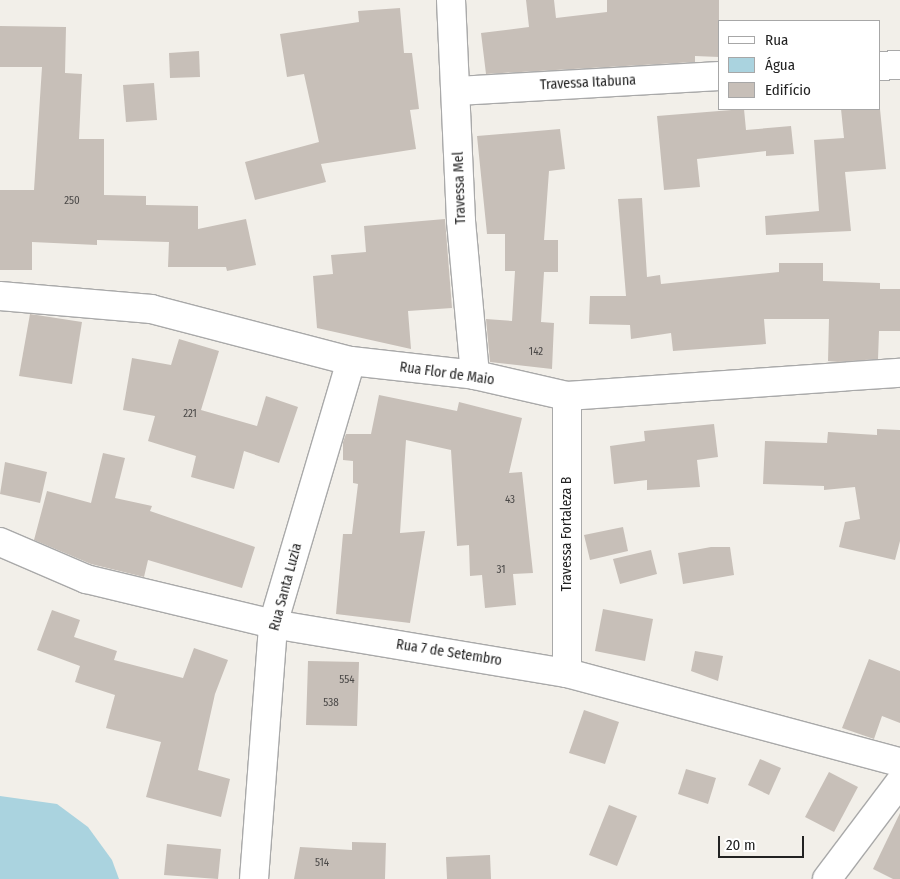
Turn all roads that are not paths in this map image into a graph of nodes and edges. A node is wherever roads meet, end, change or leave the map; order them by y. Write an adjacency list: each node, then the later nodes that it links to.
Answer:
1 (451, 0): 5 (street, Travessa Mel)
2 (900, 65): 3 (street)
3 (880, 66)
4 (718, 76): 5 (street, Travessa Itabuna)
5 (458, 91): 9 (street, Travessa Mel)
6 (0, 296): 7 (street, Rua Flor de Maio)
7 (351, 361): 9 (street, Rua Flor de Maio); 12 (street, Rua Santa Luzia)
8 (900, 373): 10 (street, Rua Flor de Maio)
9 (476, 375): 10 (street, Rua Flor de Maio)
10 (567, 396): 13 (street, Travessa Fortaleza B)
11 (0, 542): 12 (street, Rua 7 de Setembro)
12 (273, 624): 13 (street, Rua 7 de Setembro); 16 (street, Rua Santa Luzia)
13 (567, 673): 14 (street, Rua 7 de Setembro)
14 (900, 762)
15 (900, 782): 17 (street)
16 (254, 879)
17 (827, 879)

